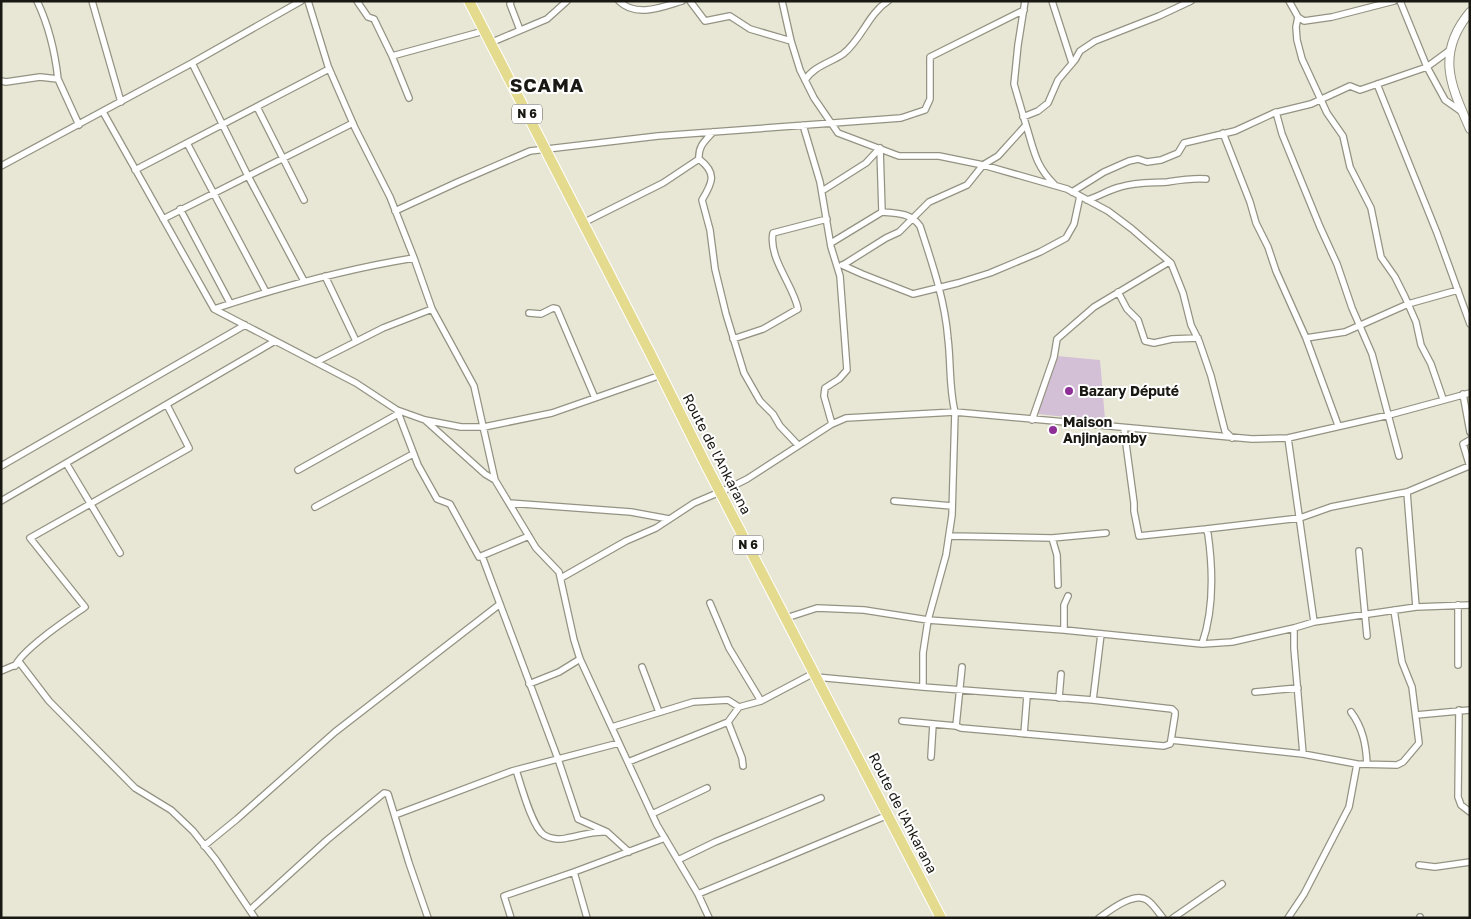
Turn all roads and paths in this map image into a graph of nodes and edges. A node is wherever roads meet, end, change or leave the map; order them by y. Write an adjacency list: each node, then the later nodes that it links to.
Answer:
1 (37, 1): 33 (street)
2 (92, 1): 39 (street)
3 (301, 1): 29 (street)
4 (308, 1): 32 (street)
5 (357, 1): 28 (street)
6 (469, 1): 24 (main road, Route de l'Ankarana / N 6)
7 (512, 1): 23 (street)
8 (567, 1): 23 (street)
9 (619, 1): 10 (street)
10 (682, 1)
11 (690, 1): 25 (street)
12 (782, 1): 25 (street)
13 (888, 1): 34 (street)
14 (1025, 1): 20 (street)
15 (1052, 1): 30 (street)
16 (1191, 1): 30 (street)
17 (1289, 1): 22 (street)
18 (1394, 1): 22 (street)
19 (1400, 1): 31 (street)
20 (1024, 10): 44 (street); 46 (street)
21 (1470, 12): 27 (street)
22 (1298, 17): 38 (street)
23 (520, 30): 26 (street)
24 (484, 31): 26 (main road, Route de l'Ankarana / N 6); 28 (street)
25 (791, 41): 34 (street)
26 (490, 42): 56 (main road, Route de l'Ankarana / N 6)
27 (1450, 50): 31 (street); 43 (street)
28 (392, 56): 37 (street)
29 (192, 63): 39 (street); 47 (street)
30 (1072, 63): 44 (street)
31 (1427, 67): 36 (street); 43 (street)
32 (329, 69): 40 (street); 45 (street)
33 (58, 79): 35 (street); 49 (street)
34 (805, 80): 46 (street)
35 (1, 81)
36 (1377, 84): 38 (street); 86 (street)
37 (409, 98)
38 (1321, 100): 42 (street); 90 (street)
39 (122, 102): 41 (street)
40 (257, 107): 47 (street); 57 (street)
41 (104, 112): 49 (street); 61 (street)
42 (1276, 112): 53 (street); 96 (street)
43 (1462, 112): 51 (street)
44 (1023, 117): 48 (street)
45 (353, 123): 57 (street); 72 (street)
46 (830, 123): 50 (street); 55 (street)
47 (224, 124): 54 (street); 62 (street)
48 (1026, 124): 59 (street); 64 (street)
49 (79, 125): 60 (street)
50 (803, 125): 52 (street); 65 (street)
51 (1470, 129)
52 (713, 132): 56 (street); 58 (street)
53 (1223, 133): 66 (street); 98 (street)
54 (187, 143): 61 (street); 67 (street)
55 (880, 148): 59 (street); 65 (street); 73 (street)
56 (545, 149): 72 (street); 77 (main road, Route de l'Ankarana / N 6)
57 (284, 158): 62 (street); 69 (street)
58 (699, 158): 77 (street); 99 (street)
59 (983, 165): 64 (street); 74 (street)
60 (1, 166)
61 (136, 170): 75 (street)
62 (248, 176): 67 (street); 84 (street)
63 (1206, 179): 70 (street)
64 (1055, 186): 66 (street)
65 (822, 191): 76 (street)
66 (1072, 192): 68 (street)
67 (213, 194): 71 (street); 87 (street)
68 (1080, 196): 70 (street); 85 (street)
69 (304, 200)
70 (1087, 200): 81 (street)
71 (180, 209): 75 (street); 89 (street)
72 (396, 211): 79 (street)
73 (882, 212): 74 (street); 78 (street)
74 (912, 218): 82 (street); 85 (street)
75 (163, 219): 91 (street)
76 (827, 219): 78 (street); 99 (street)
77 (583, 224): 103 (main road, Route de l'Ankarana / N 6)
78 (831, 243): 80 (street)
79 (414, 258): 83 (street); 92 (street)
80 (836, 262): 82 (street); 114 (street)
81 (1169, 262): 88 (street); 97 (street)
82 (843, 265): 85 (street)
83 (325, 276): 84 (street); 101 (street)
84 (304, 281): 87 (street)
85 (940, 288): 110 (street)
86 (1458, 290): 90 (street); 94 (street)
87 (266, 292): 89 (street)
88 (1118, 292): 97 (street); 113 (street)
89 (230, 303): 91 (street)
90 (1408, 304): 96 (street); 107 (street)
91 (214, 308): 95 (street)
92 (432, 310): 101 (street); 116 (street)
93 (529, 313): 106 (street)
94 (1470, 324)
95 (245, 325): 100 (street); 126 (street)
96 (1359, 325): 98 (street); 111 (street)
97 (1198, 338): 119 (street)
98 (1306, 338): 115 (street)
99 (733, 339): 122 (street)
100 (275, 341): 102 (street); 108 (street)
101 (356, 341): 102 (street)
102 (316, 362): 109 (street)
103 (661, 375): 106 (street); 130 (main road, Route de l'Ankarana / N 6)
104 (1470, 393): 105 (street)
105 (1463, 394): 107 (street); 118 (street)
106 (595, 398): 116 (street)
107 (1443, 399): 111 (street)
108 (167, 405): 125 (street); 134 (street)
109 (397, 412): 112 (street); 123 (street); 128 (street)
110 (955, 412): 113 (street); 114 (street); 137 (street)
111 (1389, 415): 115 (street); 124 (street)
112 (425, 420): 116 (street); 129 (street)
113 (1032, 420): 117 (street)
114 (832, 424): 122 (street)
115 (1338, 425): 120 (street)
116 (484, 427): 129 (street)
117 (1124, 429): 119 (street); 140 (street)
118 (1470, 432)
119 (1232, 438): 120 (street)
120 (1288, 438): 138 (street)
121 (1470, 440): 127 (street)
122 (798, 446): 130 (street)
123 (413, 454): 136 (street); 147 (street)
124 (1399, 456)
125 (66, 463): 132 (street); 134 (street)
126 (1, 466)
127 (1470, 466): 131 (street)
128 (298, 470)
129 (495, 480): 135 (street)
130 (720, 492): 139 (street); 158 (main road, Route de l'Ankarana / N 6)
131 (1407, 492): 138 (street); 155 (street)
132 (1, 501)
133 (894, 501): 137 (street)
134 (90, 503): 146 (street); 168 (street)
135 (509, 503): 139 (street); 142 (street)
136 (315, 506)
137 (952, 506): 143 (street)
138 (1300, 518): 140 (street); 160 (street)
139 (669, 519): 148 (street)
140 (1206, 529): 165 (street)
141 (1106, 533): 144 (street)
142 (529, 536): 147 (street); 148 (street)
143 (949, 536): 144 (street); 159 (street)
144 (1052, 538): 149 (street)
145 (1359, 551): 157 (street)
146 (120, 553)
147 (482, 556): 152 (street)
148 (561, 578): 166 (street)
149 (1058, 585)
150 (1068, 596): 162 (street)
151 (710, 603): 182 (street)
152 (500, 604): 174 (street); 213 (street)
153 (1458, 605): 154 (street); 155 (street); 167 (street)
154 (1470, 605)
155 (1416, 607): 156 (street)
156 (1394, 610): 157 (street); 188 (street)
157 (1364, 614): 160 (street); 164 (street)
158 (786, 618): 159 (street); 173 (main road, Route de l'Ankarana / N 6)
159 (928, 620): 162 (street); 175 (street)
160 (1314, 622): 161 (street)
161 (1294, 628): 165 (street); 176 (street)
162 (1064, 630): 163 (street)
163 (1101, 634): 165 (street); 181 (street)
164 (1367, 636)
165 (1202, 644)
166 (580, 659): 174 (street); 193 (street)
167 (1458, 665)
168 (15, 666): 171 (street); 213 (street)
169 (642, 667): 186 (street)
170 (962, 667): 177 (street)
171 (1, 671)
172 (1061, 674): 180 (street)
173 (815, 675): 175 (street); 182 (street); 209 (main road, Route de l'Ankarana / N 6)
174 (529, 684): 199 (street)
175 (923, 687): 177 (street)
176 (1298, 688): 178 (street); 197 (street)
177 (960, 691): 179 (street); 192 (street)
178 (1255, 692)
179 (1027, 696): 180 (street); 194 (street)
180 (1059, 698): 181 (street)
181 (1093, 700): 195 (street)
182 (761, 701): 183 (street)
183 (740, 707): 186 (street); 190 (street)
184 (1459, 710): 185 (street); 188 (street); 207 (street)
185 (1470, 710)
186 (659, 712): 193 (street)
187 (1351, 712): 202 (street)
188 (1416, 715): 202 (street)
189 (902, 721): 191 (street)
190 (728, 722): 200 (street); 203 (street)
191 (933, 724): 192 (street); 198 (street)
192 (956, 726): 194 (street)
193 (612, 727): 196 (street)
194 (1024, 734): 195 (street)
195 (1170, 740): 197 (street)
196 (619, 743): 199 (street); 200 (street)
197 (1303, 754): 201 (street)
198 (930, 757)
199 (558, 759): 204 (street); 211 (street)
200 (628, 762): 208 (street)
201 (1357, 764): 202 (street); 231 (street)
202 (1367, 764)
203 (743, 766)
204 (516, 770): 210 (street); 211 (street)
205 (707, 788): 208 (street)
206 (822, 798): 215 (street)
207 (1470, 812)
208 (652, 814): 212 (street)
209 (888, 814): 220 (street); 227 (main road, Route de l'Ankarana / N 6)
210 (395, 815): 221 (street); 223 (street)
211 (607, 832): 214 (street)
212 (665, 838): 214 (street); 215 (street)
213 (204, 846): 221 (street)
214 (629, 852): 218 (street)
215 (678, 860): 220 (street)
216 (1470, 862): 217 (street)
217 (1419, 865)
218 (574, 872): 224 (street); 225 (street)
219 (1222, 884): 230 (street)
220 (698, 894): 226 (street)
221 (250, 910): 222 (street)
222 (255, 918)
223 (428, 918)
224 (511, 918)
225 (587, 918)
226 (709, 918)
227 (941, 918)
228 (1098, 918): 229 (street)
229 (1163, 918)
230 (1173, 918)
231 (1288, 918)

